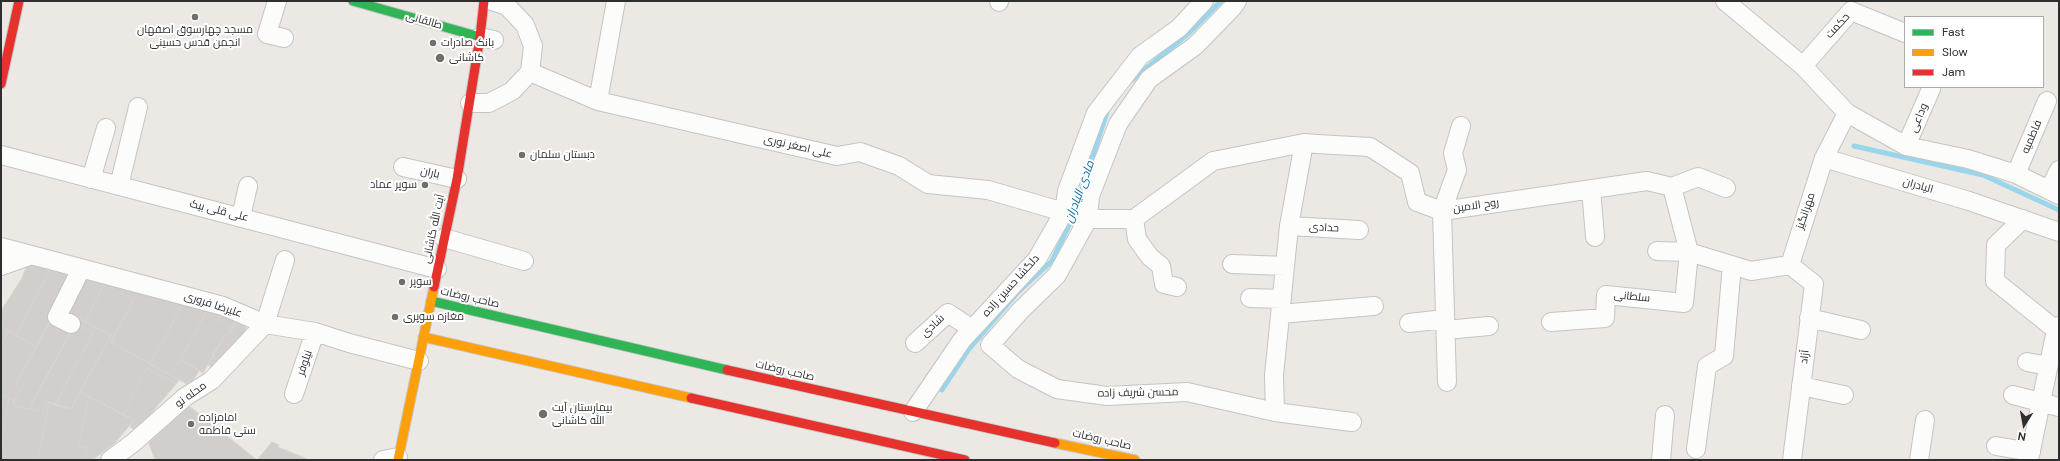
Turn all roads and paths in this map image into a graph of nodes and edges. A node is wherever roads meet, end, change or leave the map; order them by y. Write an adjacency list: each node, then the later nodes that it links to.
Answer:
1 (19, 1): 16 (street)
2 (277, 1): 12 (street)
3 (353, 1): 13 (street, طالقانی)
4 (484, 1): 13 (street, آیت الله کاشانی)
5 (492, 1): 15 (street)
6 (616, 1): 18 (street)
7 (1204, 1): 41 (street, دلگشا حسین زاده)
8 (1237, 1): 43 (street)
9 (1725, 1): 14 (street)
10 (1851, 6): 11 (street, حکمت); 14 (street, حکمت)
11 (1904, 32)
12 (284, 38)
13 (487, 38): 20 (street, آیت الله کاشانی)
14 (1803, 66): 22 (street)
15 (530, 72): 18 (street, علی اصغر نوری); 20 (street)
16 (1, 84)
17 (1931, 89): 26 (street, وداعی)
18 (598, 101): 41 (street, علی اصغر نوری)
19 (2047, 101): 31 (street, فاطمیه)
20 (470, 103): 33 (street, آیت الله کاشانی)
21 (138, 107): 34 (street)
22 (1847, 113): 26 (street); 28 (street)
23 (1461, 126): 40 (street)
24 (106, 128): 32 (street)
25 (1304, 143): 40 (street, روح الامین); 44 (street, روح الامین); 46 (street)
26 (1906, 146): 31 (street)
27 (1, 155): 32 (street, علی قلی بیک)
28 (1824, 158): 45 (street, الیادران); 60 (street, مهرانگیز)
29 (403, 167): 33 (street, باران)
30 (2059, 170): 39 (street)
31 (2016, 174): 39 (street)
32 (91, 179): 34 (street, علی قلی بیک)
33 (457, 179): 50 (street, آیت الله کاشانی)
34 (119, 186): 42 (street, علی قلی بیک)
35 (248, 186): 42 (street)
36 (1672, 187): 37 (street); 38 (street, روح الامین); 53 (street)
37 (1726, 188)
38 (1592, 190): 40 (street, روح الامین); 49 (street)
39 (2054, 193)
40 (1442, 211): 76 (street)
41 (1064, 212): 43 (street, علی اصغر نوری); 55 (street, دلگشا حسین زاده)
42 (241, 217): 64 (street, علی قلی بیک)
43 (1088, 219): 44 (street); 65 (street)
44 (1134, 219): 66 (street)
45 (2023, 219): 48 (street, الیادران); 78 (street)
46 (1290, 226): 47 (street, حدادی); 62 (street)
47 (1359, 230)
48 (2059, 232)
49 (1595, 237)
50 (444, 238): 57 (street); 64 (street, آیت الله کاشانی)
51 (1, 248): 54 (street, علیرضا فروری)
52 (1657, 251): 53 (street)
53 (1689, 252): 59 (street); 72 (street, سلطانی)
54 (29, 256): 61 (street); 63 (street, علیرضا فروری)
55 (1037, 259): 65 (street); 79 (street, دلگشا حسین زاده)
56 (285, 260): 74 (street)
57 (524, 261)
58 (1232, 264): 62 (street)
59 (1732, 265): 60 (street); 100 (street)
60 (1790, 265): 71 (street, آزاد)
61 (1, 266)
62 (1285, 266): 69 (street)
63 (81, 269): 73 (street); 74 (street, علیرضا فروری)
64 (437, 269): 68 (street, آیت الله کاشانی)
65 (1057, 275): 95 (street, محسن شریف زاده)
66 (1177, 287)
67 (1250, 298): 69 (street)
68 (431, 301): 82 (street, آیت الله کاشانی); 94 (street, صاحب روضات)
69 (1281, 306): 70 (street); 95 (street)
70 (1374, 306)
71 (1809, 318): 80 (street); 88 (street, آزاد)
72 (1552, 322)
73 (71, 324)
74 (265, 324): 81 (street, علیرضا فروری); 105 (street, محله نو)
75 (1409, 324): 76 (street)
76 (1445, 324): 77 (street); 87 (street)
77 (1489, 326)
78 (2058, 328): 84 (street)
79 (972, 329): 83 (street, شادی); 94 (street, دلگشا حسین زاده)
80 (1861, 330)
81 (315, 332): 85 (street, علیرضا فروری); 89 (street, نیلوفر)
82 (423, 337): 85 (street, آیت الله کاشانی); 101 (street)
83 (915, 343)
84 (2053, 360): 86 (street); 92 (street)
85 (419, 361): 104 (street, آیت الله کاشانی)
86 (2027, 362)
87 (1447, 382)
88 (1801, 386): 91 (street); 109 (street, آزاد)
89 (294, 394)
90 (2013, 395): 92 (street)
91 (1844, 396)
92 (2040, 404): 93 (street); 103 (street)
93 (2059, 407)
94 (913, 412): 102 (street, صاحب روضات)
95 (1275, 412): 98 (street, محسن شریف زاده)
96 (1665, 415): 108 (street)
97 (1925, 420): 110 (street)
98 (1352, 422)
99 (1996, 446): 103 (street)
100 (1696, 449)
101 (909, 455): 106 (street)
102 (1110, 456): 107 (street, صاحب روضات)
103 (2030, 456)
104 (393, 459)
105 (110, 460)
106 (965, 460)
107 (1135, 460)
108 (1661, 460)
109 (1792, 460)
110 (1919, 460)

